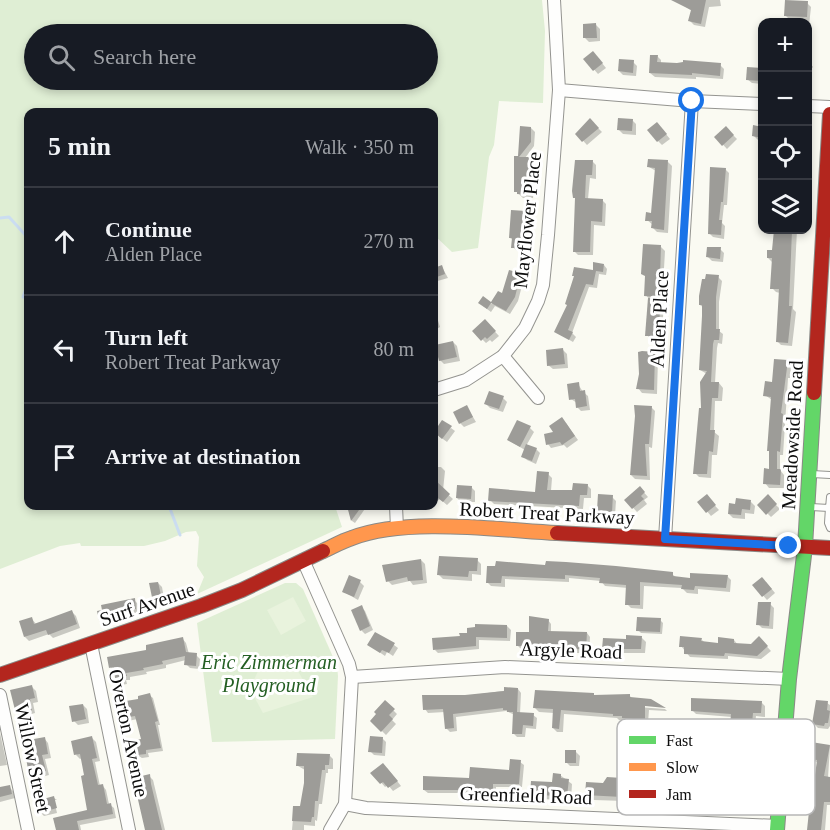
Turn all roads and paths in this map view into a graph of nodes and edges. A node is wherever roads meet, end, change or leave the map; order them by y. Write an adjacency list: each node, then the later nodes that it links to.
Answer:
1 (554, 0): 2 (street, Mayflower Place)
2 (559, 90): 3 (street); 9 (street, Mayflower Place)
3 (692, 101): 4 (street); 20 (street, Alden Place)
4 (758, 104)
5 (812, 106): 6 (street)
6 (830, 107)
7 (830, 114): 8 (street, Meadowside Road)
8 (826, 258): 12 (street, Meadowside Road)
9 (503, 356): 10 (street, Mayflower Place); 11 (street)
10 (438, 389)
11 (538, 398)
12 (808, 474): 13 (lane); 15 (street, Meadowside Road)
13 (830, 475)
14 (830, 497): 16 (lane)
15 (807, 507): 16 (lane); 21 (street, Meadowside Road)
16 (829, 508): 19 (lane)
17 (396, 510): 18 (street)
18 (397, 528): 20 (street, Robert Treat Parkway); 23 (street, Robert Treat Parkway)
19 (830, 528)
20 (665, 539): 21 (street, Robert Treat Parkway)
21 (805, 547): 22 (street, Robert Treat Parkway); 27 (street, Meadowside Road)
22 (830, 548)
23 (303, 560): 24 (street, Surf Avenue); 26 (street)
24 (91, 644): 25 (street, Surf Avenue); 33 (street, Overton Avenue)
25 (0, 675)
26 (352, 677): 27 (street, Argyle Road); 30 (street)
27 (789, 679): 29 (street, Meadowside Road)
28 (0, 695): 32 (street, Willow Street)
29 (786, 719)
30 (345, 804): 31 (street, Greenfield Road); 34 (street)
31 (777, 828)
32 (28, 830)
33 (129, 830)
34 (330, 830)

